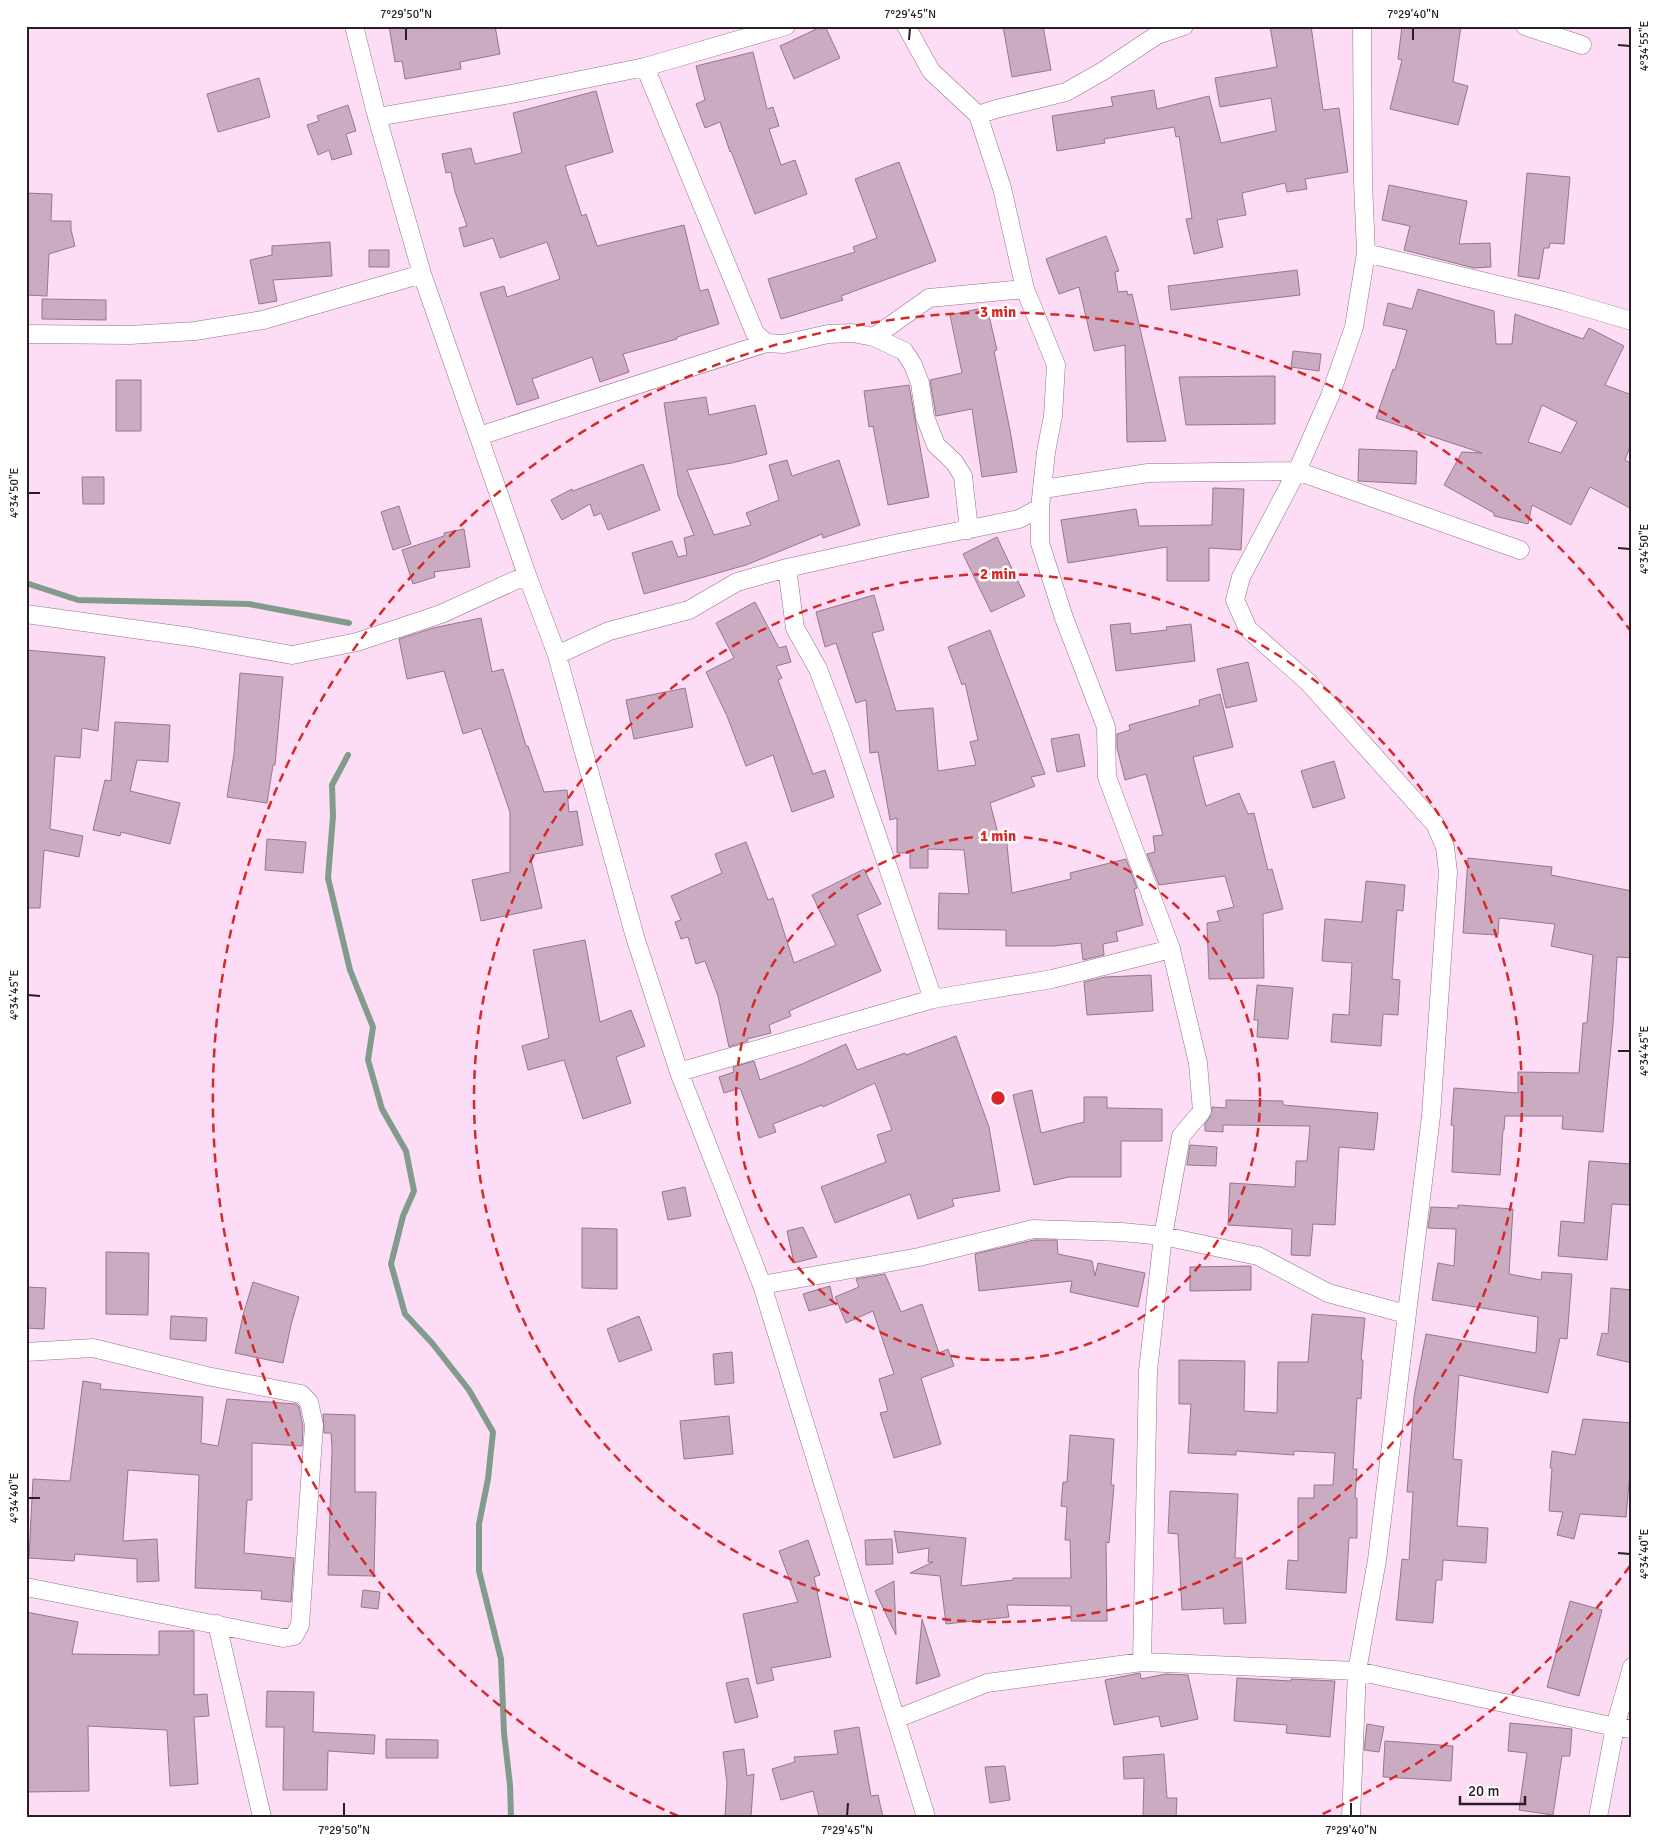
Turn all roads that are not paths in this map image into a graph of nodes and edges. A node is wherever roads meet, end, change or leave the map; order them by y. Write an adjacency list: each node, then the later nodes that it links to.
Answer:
1 (354, 26): 10 (street)
2 (786, 26): 8 (street)
3 (906, 26): 9 (street)
4 (1184, 26): 9 (street)
5 (1362, 26): 11 (street)
6 (1526, 26): 7 (street)
7 (1582, 45)
8 (645, 67): 10 (street); 17 (street)
9 (978, 115): 13 (street)
10 (377, 117): 12 (street)
11 (1366, 253): 14 (street); 19 (street)
12 (422, 274): 15 (street); 18 (street)
13 (1024, 290): 16 (street); 20 (street)
14 (1632, 321)
15 (26, 334)
16 (874, 337): 17 (street); 23 (street)
17 (766, 343): 18 (street)
18 (479, 436): 27 (street)
19 (1297, 471): 20 (street); 25 (street); 35 (street)
20 (1043, 489): 21 (street)
21 (1040, 508): 22 (street); 24 (street)
22 (1019, 519): 23 (street); 24 (street)
23 (969, 530): 26 (street)
24 (1040, 543): 30 (street)
25 (1520, 550)
26 (787, 568): 29 (street); 31 (street)
27 (526, 575): 28 (street); 29 (street)
28 (26, 614)
29 (558, 654): 32 (street)
30 (1171, 949): 31 (street); 33 (street)
31 (933, 1000): 32 (street)
32 (679, 1072): 34 (street)
33 (1163, 1236): 34 (street); 35 (street); 39 (street)
34 (762, 1285): 42 (street)
35 (1406, 1314): 41 (street)
36 (26, 1352): 38 (street)
37 (26, 1587): 38 (street)
38 (217, 1624): 44 (street)
39 (1142, 1662): 41 (street); 42 (street)
40 (1632, 1667): 43 (street)
41 (1357, 1671): 43 (street); 46 (street)
42 (896, 1719): 45 (street)
43 (1624, 1728): 47 (street)
44 (262, 1817)
45 (926, 1817)
46 (1351, 1817)
47 (1598, 1817)

